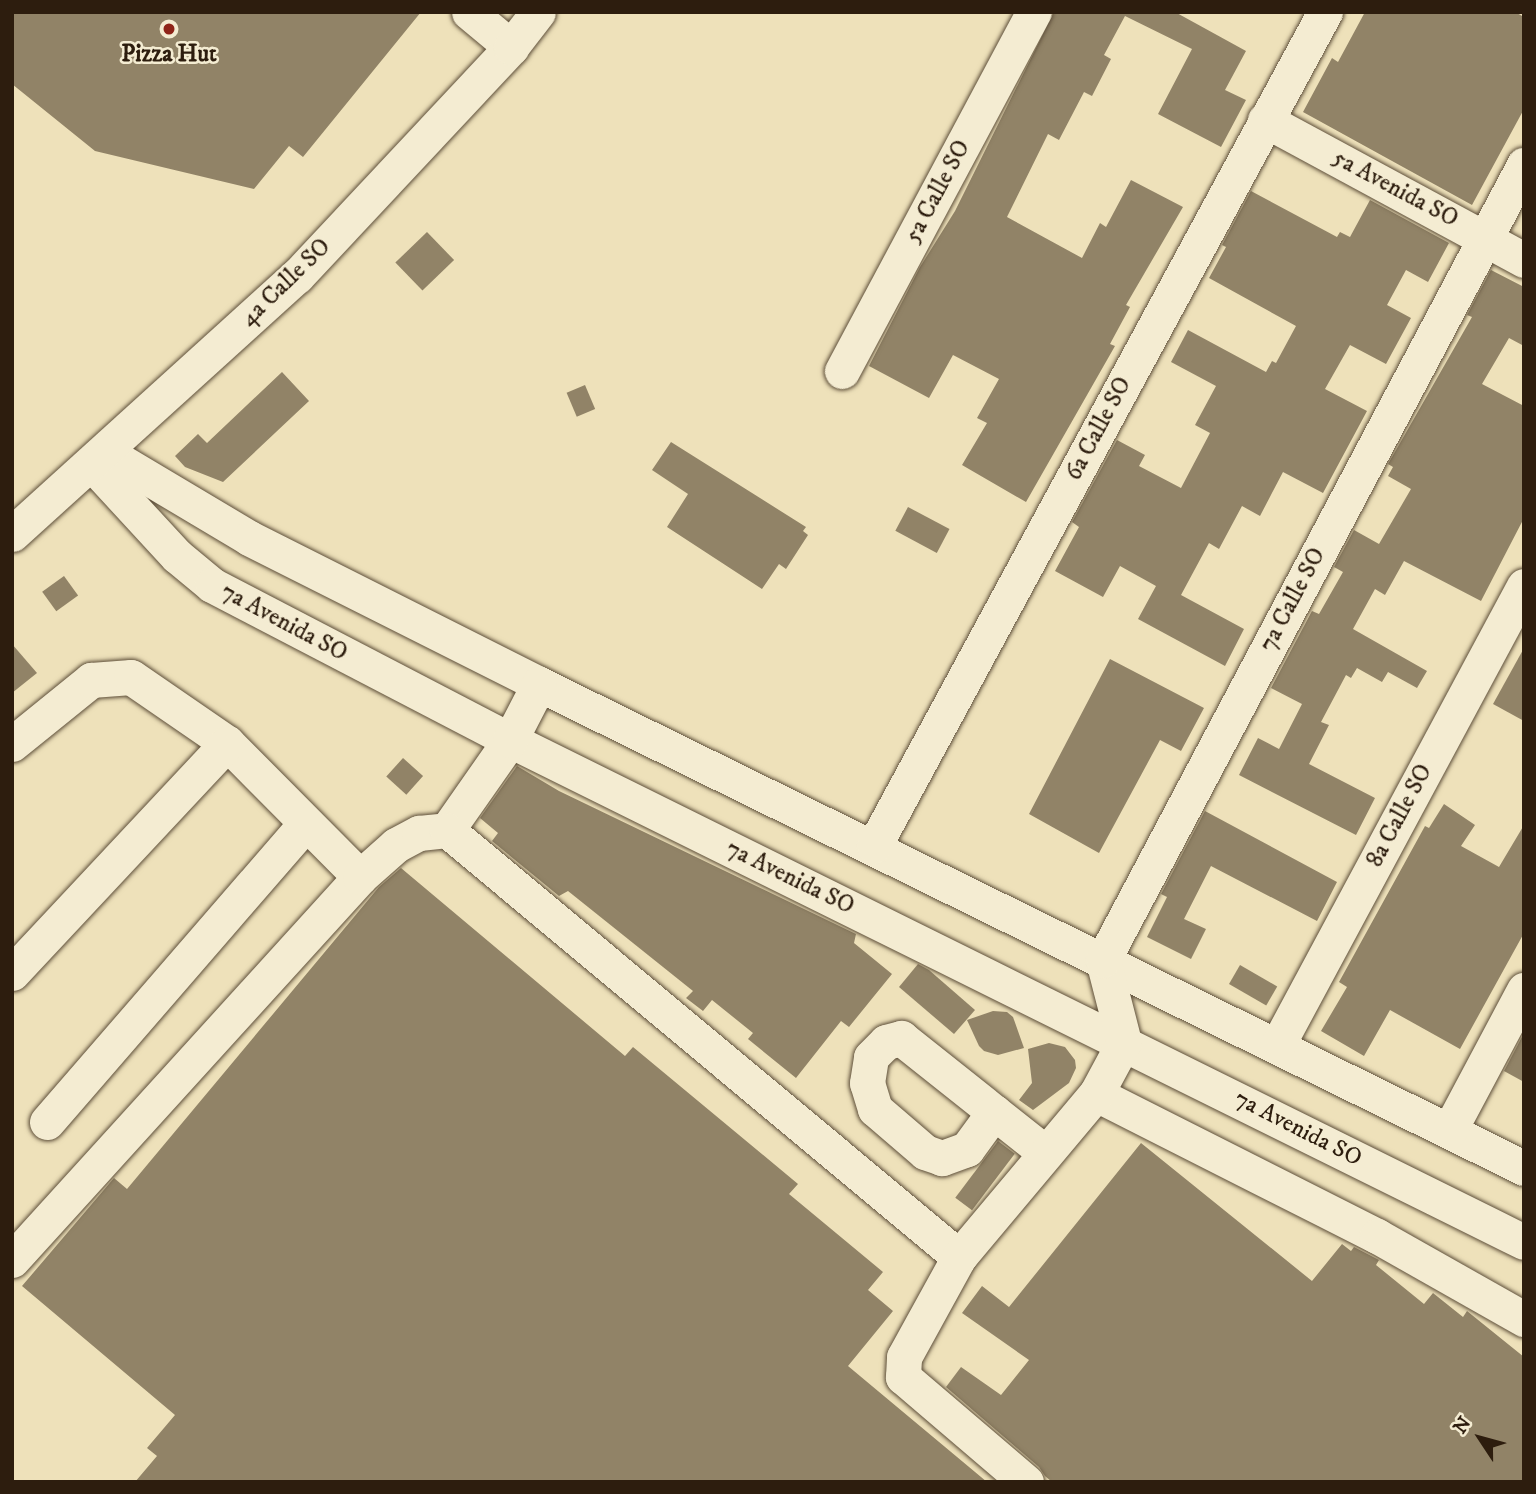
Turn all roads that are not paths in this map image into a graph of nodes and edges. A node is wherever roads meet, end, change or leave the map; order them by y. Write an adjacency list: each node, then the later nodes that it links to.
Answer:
1 (469, 12): 5 (street)
2 (538, 12): 5 (street, 4a Calle SO)
3 (1034, 12): 10 (street, 5a Calle SO)
4 (1325, 12): 6 (street, 6a Calle SO)
5 (510, 47): 11 (street, 4a Calle SO)
6 (1265, 120): 8 (street, 5a Avenida SO); 20 (street, 6a Calle SO)
7 (1524, 165): 8 (street, 7a Calle SO)
8 (1486, 237): 9 (street, 5a Avenida SO); 22 (street, 7a Calle SO)
9 (1524, 260)
10 (842, 371)
11 (99, 458): 12 (street, 4a Calle SO); 14 (street); 15 (street, 7a Avenida SO)
12 (12, 534)
13 (1524, 586): 26 (street, 8a Calle SO)
14 (539, 684): 15 (street); 20 (street)
15 (510, 740): 19 (street); 25 (street, 7a Avenida SO)
16 (227, 743): 17 (street); 18 (street); 23 (street)
17 (12, 744)
18 (305, 824): 21 (street); 29 (street)
19 (447, 830): 21 (street); 34 (street)
20 (874, 846): 22 (street)
21 (360, 877): 35 (street)
22 (1103, 960): 25 (street); 26 (street)
23 (12, 973)
24 (1524, 990): 30 (street)
25 (1124, 1042): 27 (street); 33 (street, 7a Avenida SO)
26 (1277, 1046): 30 (street)
27 (1096, 1094): 31 (street); 36 (street)
28 (994, 1112): 31 (street)
29 (47, 1122)
30 (1448, 1131): 32 (street)
31 (1046, 1153): 34 (street)
32 (1524, 1168)
33 (1524, 1242)
34 (959, 1257): 37 (street)
35 (12, 1260)
36 (1524, 1319)
37 (1026, 1482)

